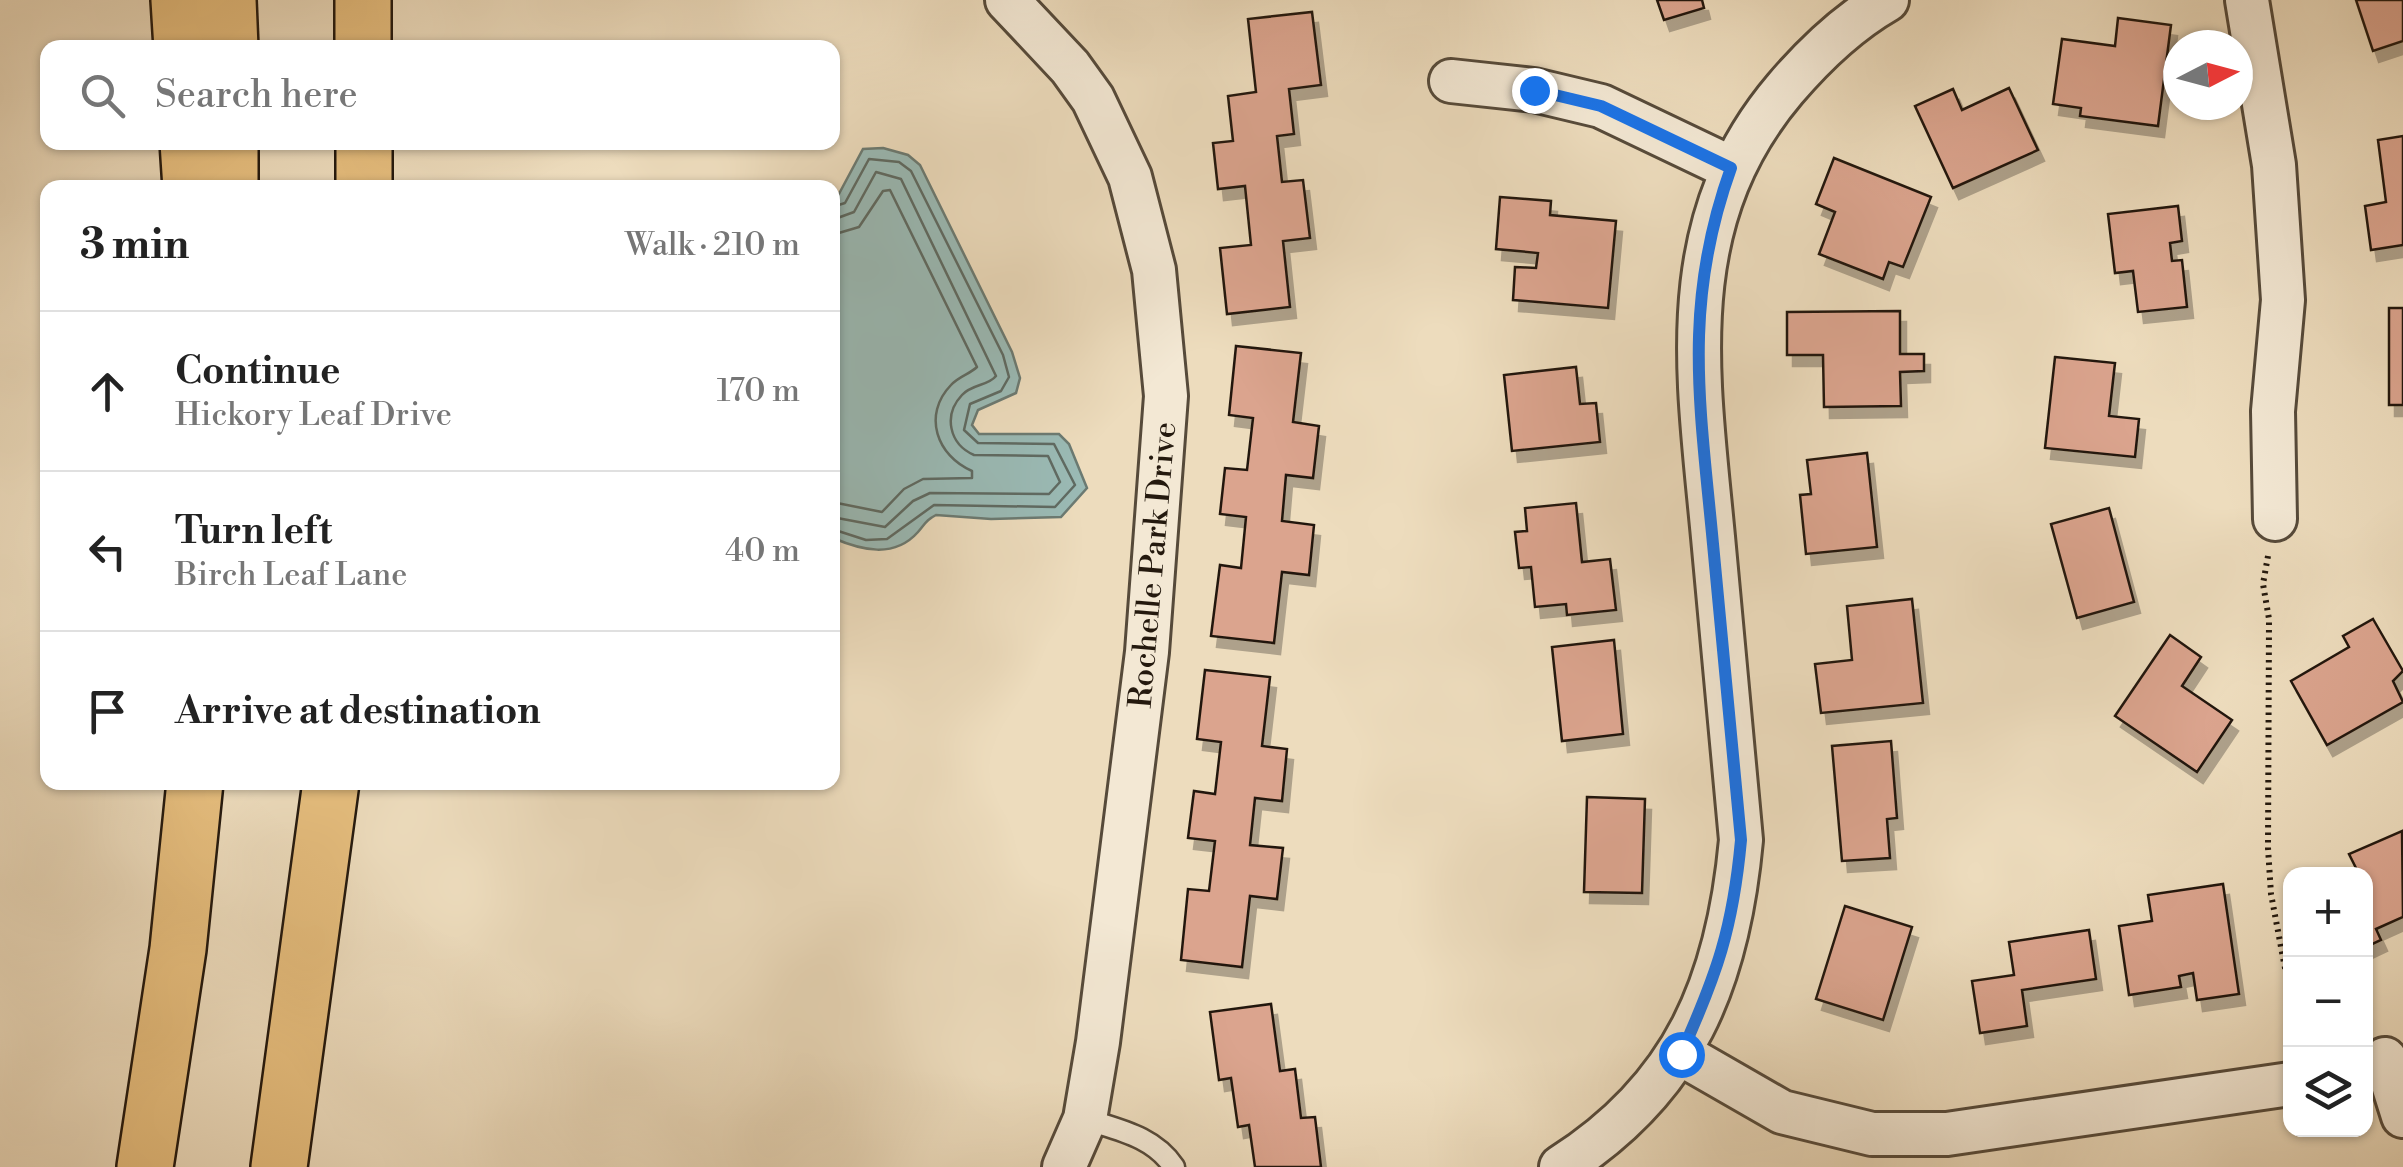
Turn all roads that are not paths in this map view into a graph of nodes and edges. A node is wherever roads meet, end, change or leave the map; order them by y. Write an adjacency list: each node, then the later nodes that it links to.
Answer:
1 (179, 0): 7 (highway)
2 (228, 0): 8 (highway)
3 (363, 0): 9 (highway)
4 (1007, 0): 25 (street, Rochelle Park Drive)
5 (1887, 0): 14 (street)
6 (2247, 0): 18 (street)
7 (182, 40)
8 (230, 40)
9 (363, 40)
10 (1451, 81): 14 (street)
11 (189, 150): 15 (highway)
12 (230, 150): 16 (highway)
13 (364, 150): 17 (highway)
14 (1731, 168): 21 (street)
15 (190, 180)
16 (230, 180)
17 (364, 180)
18 (2275, 519)
19 (195, 790): 26 (highway)
20 (330, 790): 27 (highway)
21 (1681, 1054): 23 (street); 30 (street)
22 (2385, 1058): 24 (street)
23 (2283, 1072)
24 (2403, 1116)
25 (1085, 1119): 28 (street, Rochelle Park Drive); 29 (lane)
26 (145, 1167)
27 (279, 1167)
28 (1064, 1167)
29 (1174, 1167)
30 (1561, 1167)

